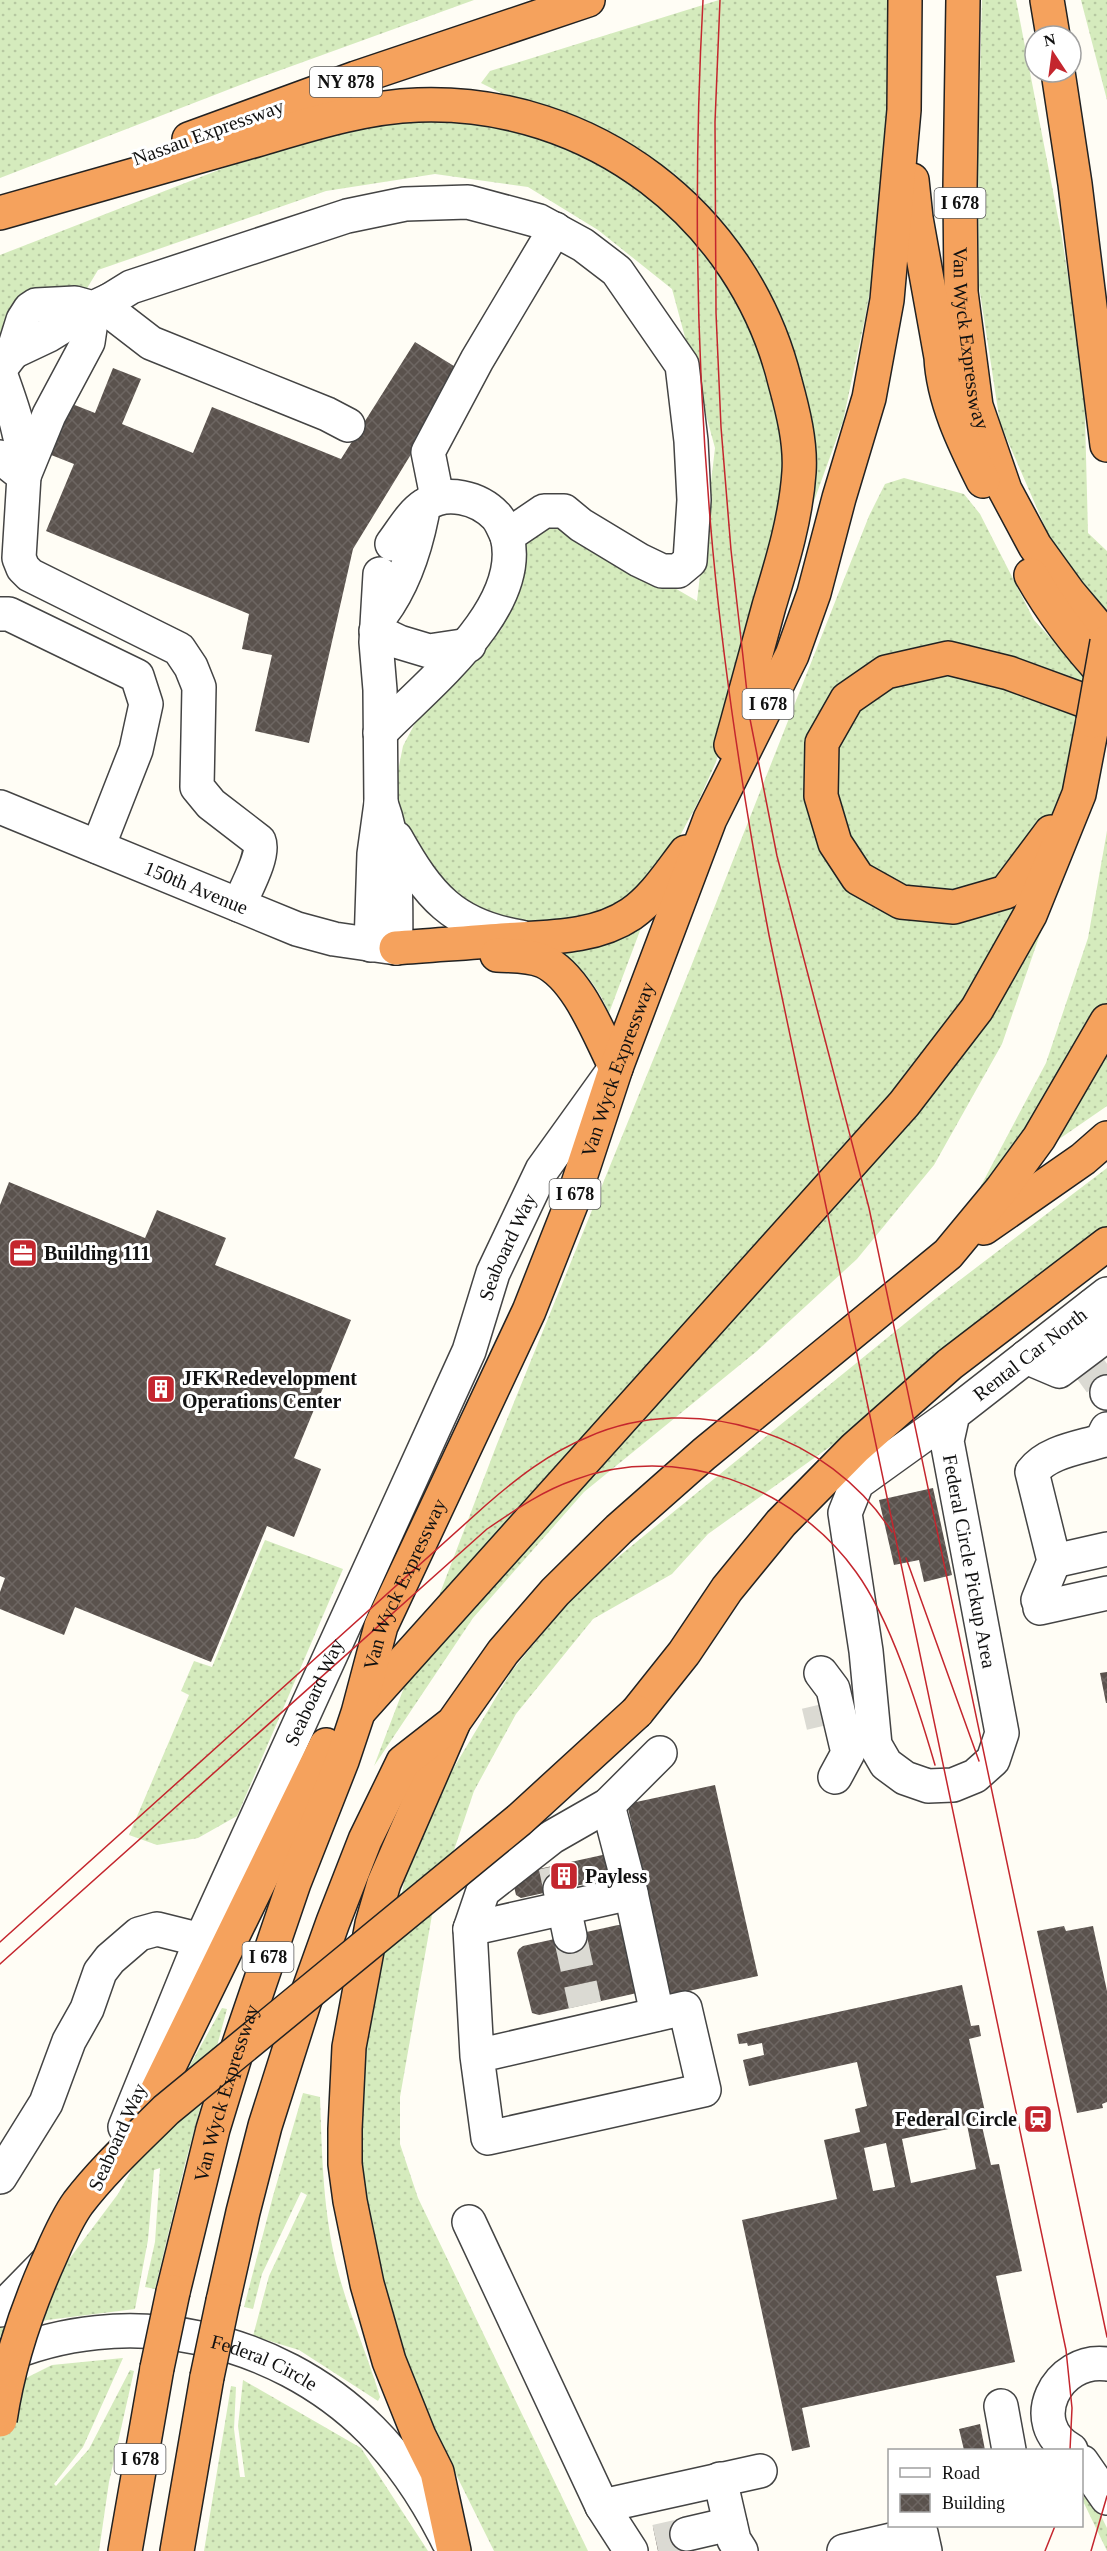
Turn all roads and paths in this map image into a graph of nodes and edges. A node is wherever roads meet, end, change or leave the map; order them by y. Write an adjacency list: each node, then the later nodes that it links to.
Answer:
1 (588, 0): 8 (highway, Nassau Expressway / NY 878)
2 (905, 0): 7 (highway)
3 (963, 0): 21 (highway, Van Wyck Expressway / I 678)
4 (1047, 0): 5 (highway)
5 (1051, 24)
6 (1060, 84): 13 (highway)
7 (904, 110): 23 (highway); 29 (highway, Van Wyck Expressway / I 678)
8 (0, 212): 29 (highway)
9 (555, 230): 10 (street); 15 (street); 16 (street)
10 (101, 304): 11 (street); 12 (street); 14 (street)
11 (4, 365): 14 (street)
12 (348, 425)
13 (1107, 445)
14 (12, 466): 31 (street)
15 (430, 501): 16 (street); 17 (street); 20 (street)
16 (507, 536): 22 (street)
17 (392, 544)
18 (380, 574): 20 (street)
19 (0, 614): 30 (street)
20 (377, 626): 22 (street); 25 (street)
21 (1107, 640): 24 (highway, bridge)
22 (469, 645): 25 (street)
23 (1107, 677)
24 (1100, 715): 26 (highway); 26 (highway)
25 (380, 733): 28 (street)
26 (1079, 794): 48 (highway)
27 (0, 807): 30 (street, 150th Avenue)
28 (385, 815): 32 (street); 33 (street)
29 (710, 819): 32 (highway); 35 (highway, Van Wyck Expressway / I 678)
30 (98, 847): 31 (street, 150th Avenue)
31 (239, 905): 33 (street, 150th Avenue)
32 (532, 938): 33 (highway)
33 (384, 946): 35 (highway)
34 (1107, 1021): 38 (highway, I 678)
35 (616, 1068): 45 (highway, Van Wyck Expressway / I 678); 55 (street, Seaboard Way)
36 (1107, 1138): 38 (highway)
37 (1107, 1244): 65 (highway, bridge)
38 (948, 1254): 49 (highway, I 678)
39 (1099, 1300): 40 (street, Rental Car North)
40 (953, 1414): 46 (street, Federal Circle Pickup Area); 46 (street, Federal Circle Pickup Area)
41 (1106, 1441): 43 (street)
42 (1107, 1549): 43 (street)
43 (1054, 1561): 44 (street)
44 (1107, 1593)
45 (381, 1626): 48 (highway, Van Wyck Expressway / I 678); 60 (highway)
46 (866, 1651): 47 (street)
47 (821, 1701): 47 (street)
48 (358, 1713): 76 (highway, Van Wyck Expressway / I 678, bridge)
49 (453, 1723): 77 (highway, I 678, bridge); 78 (highway)
50 (660, 1753): 51 (street)
51 (608, 1804): 52 (street); 53 (street)
52 (561, 1887): 53 (street); 54 (street); 54 (street)
53 (631, 1893): 56 (street)
54 (470, 1929): 57 (street)
55 (201, 1940): 58 (street); 60 (street, Seaboard Way)
56 (685, 2010): 57 (street); 57 (street)
57 (477, 2056)
58 (0, 2177)
59 (469, 2222): 74 (street)
60 (72, 2231): 61 (street, Seaboard Way)
61 (0, 2310)
62 (0, 2358): 78 (street, Federal Circle)
63 (1107, 2364): 67 (street)
64 (1001, 2406): 66 (street)
65 (0, 2421)
66 (1008, 2444)
67 (1069, 2449)
68 (1083, 2457): 69 (street)
69 (1107, 2458)
70 (1083, 2463): 73 (street)
71 (760, 2470): 72 (street)
72 (720, 2480): 74 (street); 75 (street)
73 (1107, 2498)
74 (602, 2506): 75 (street)
75 (689, 2542)
76 (125, 2551)
77 (177, 2551)
78 (454, 2551)
79 (844, 2551): 80 (street)
80 (925, 2551)

